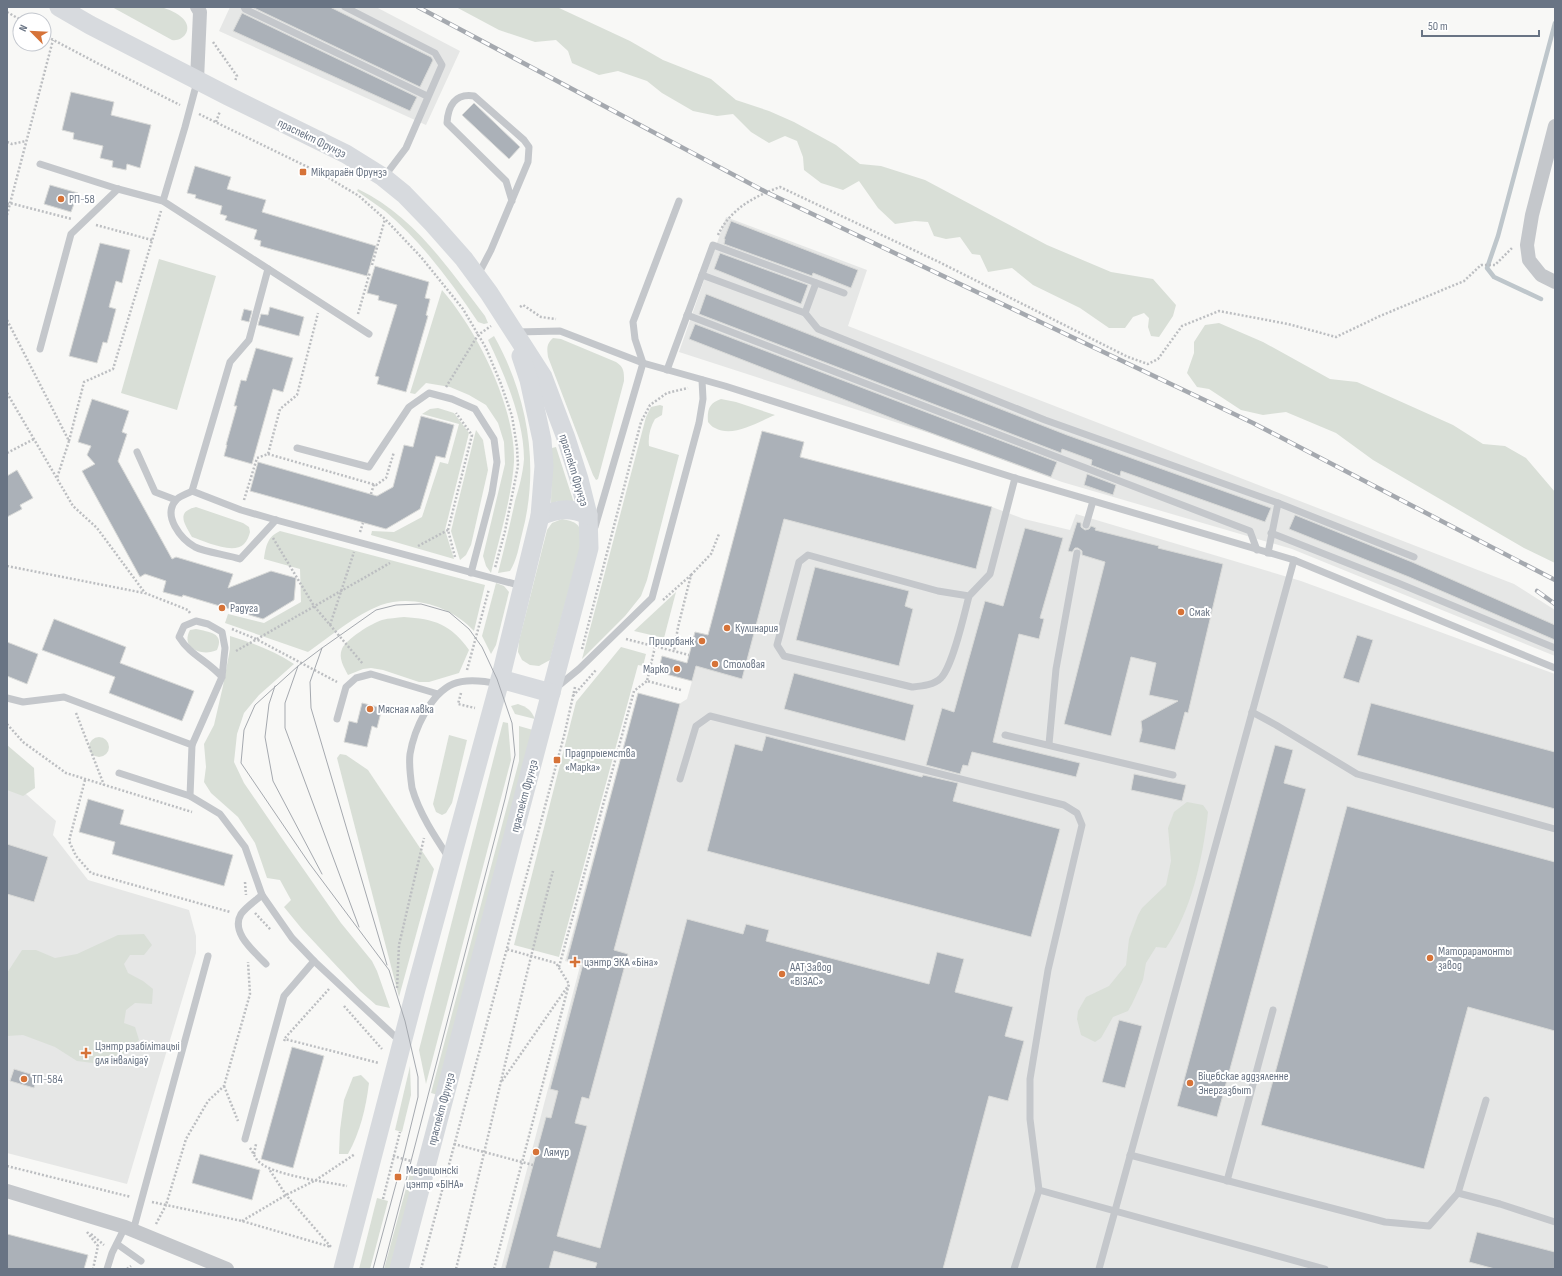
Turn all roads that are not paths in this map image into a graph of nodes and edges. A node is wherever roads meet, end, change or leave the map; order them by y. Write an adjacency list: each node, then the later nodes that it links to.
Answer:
1 (59, 7): 5 (main road, праспект Фрунзэ)
2 (198, 7): 5 (street)
3 (244, 7): 6 (lane)
4 (345, 7): 6 (lane)
5 (197, 80): 9 (main road, праспект Фрунзэ); 11 (lane)
6 (427, 96): 9 (lane)
7 (1555, 126): 17 (street)
8 (40, 164): 10 (lane)
9 (383, 177): 16 (main road, праспект Фрунзэ)
10 (118, 189): 11 (lane); 24 (lane)
11 (163, 201): 14 (lane)
12 (512, 201): 12 (lane); 16 (lane)
13 (679, 201): 25 (lane)
14 (268, 270): 23 (lane); 31 (lane)
15 (702, 275): 18 (lane); 20 (lane); 21 (lane)
16 (477, 277): 22 (main road, праспект Фрунзэ)
17 (1555, 282)
18 (816, 283): 19 (lane); 20 (lane)
19 (844, 293)
20 (805, 313): 34 (lane)
21 (687, 315): 26 (lane); 41 (lane)
22 (513, 332): 25 (lane); 35 (main road, праспект Фрунзэ); 36 (main road, праспект Фрунзэ)
23 (369, 334)
24 (40, 349)
25 (643, 362): 26 (lane); 40 (lane)
26 (667, 370): 27 (lane)
27 (702, 380): 30 (lane); 53 (lane)
28 (297, 448): 46 (lane)
29 (137, 452): 32 (lane)
30 (1015, 478): 33 (lane); 48 (lane)
31 (192, 491): 32 (lane); 37 (lane)
32 (176, 500): 37 (lane)
33 (1093, 501): 38 (lane); 41 (lane)
34 (1278, 503): 39 (lane); 44 (lane)
35 (588, 515): 36 (main road); 40 (main road, праспект Фрунзэ)
36 (540, 516): 47 (main road, праспект Фрунзэ)
37 (276, 520): 46 (lane)
38 (1086, 524)
39 (1271, 533): 43 (lane); 49 (lane)
40 (589, 548): 53 (main road, праспект Фрунзэ)
41 (1257, 550): 43 (lane)
42 (1077, 553): 59 (lane)
43 (1268, 553): 45 (lane)
44 (1414, 557)
45 (1294, 560): 50 (lane); 56 (lane)
46 (471, 573): 47 (lane)
47 (523, 586): 52 (main road, праспект Фрунзэ)
48 (969, 596): 48 (lane)
49 (1555, 648)
50 (1555, 668)
51 (222, 677): 51 (lane); 60 (lane)
52 (500, 681): 53 (main road); 54 (lane); 66 (main road, праспект Фрунзэ)
53 (551, 693): 88 (main road, праспект Фрунзэ)
54 (438, 694): 57 (lane); 66 (lane)
55 (7, 698): 60 (lane)
56 (1252, 712): 65 (lane); 75 (lane)
57 (337, 719)
58 (1005, 735): 59 (lane)
59 (1050, 744): 62 (lane)
60 (192, 745): 64 (lane)
61 (119, 774): 64 (lane)
62 (1173, 775)
63 (680, 779): 77 (lane)
64 (190, 796): 67 (lane)
65 (1555, 829)
66 (452, 862): 72 (main road, праспект Фрунзэ)
67 (262, 895): 69 (lane); 70 (lane)
68 (208, 956): 82 (lane)
69 (314, 961): 72 (lane); 74 (lane)
70 (266, 964)
71 (1273, 1010): 76 (lane)
72 (402, 1043): 87 (main road, праспект Фрунзэ)
73 (1486, 1100): 79 (lane)
74 (245, 1139)
75 (1130, 1155): 76 (lane); 80 (lane)
76 (1227, 1181): 79 (lane)
77 (1038, 1190): 80 (lane); 89 (lane)
78 (7, 1191): 82 (street)
79 (1458, 1193): 81 (lane)
80 (1114, 1212): 90 (lane); 91 (lane)
81 (1555, 1222)
82 (129, 1229): 83 (lane); 86 (street)
83 (117, 1244): 84 (lane); 85 (lane)
84 (139, 1259)
85 (107, 1269)
86 (227, 1269)
87 (344, 1269)
88 (399, 1269)
89 (1014, 1269)
90 (1099, 1269)
91 (1324, 1269)

